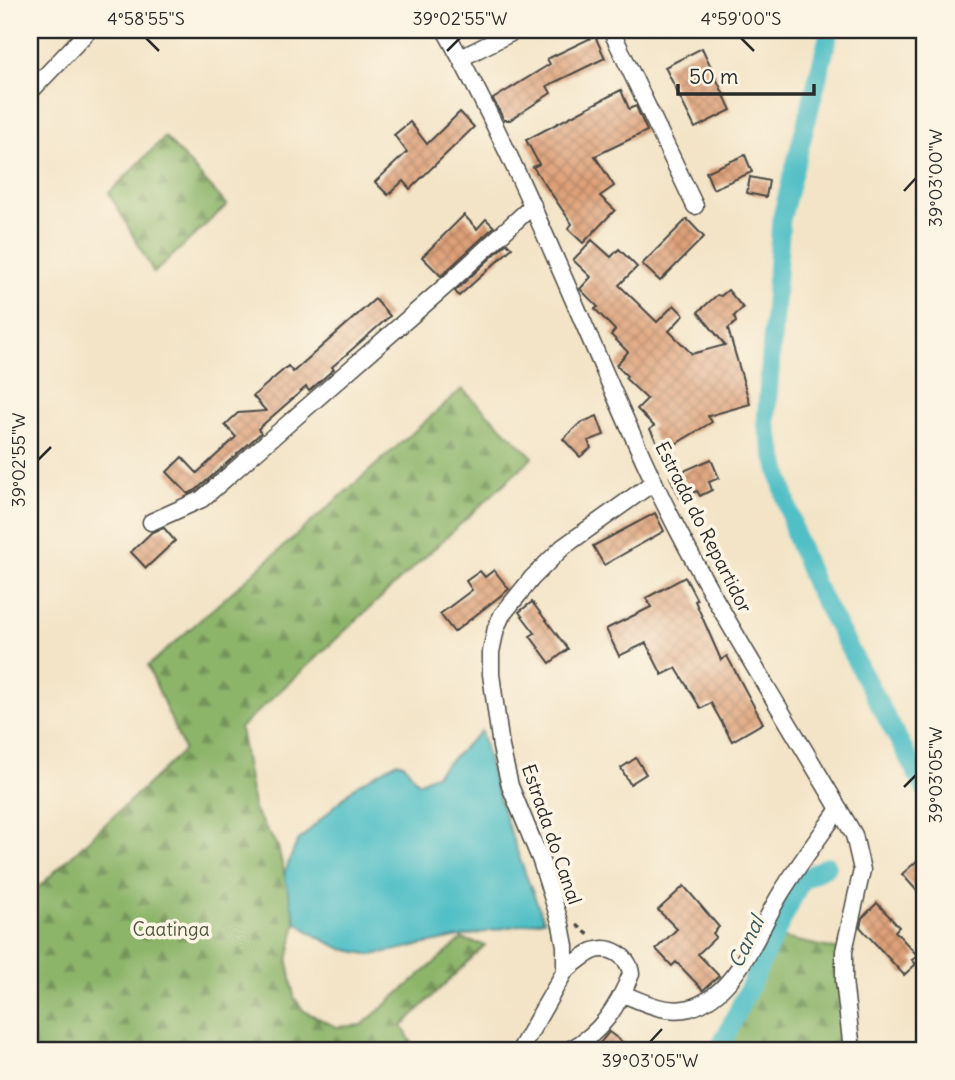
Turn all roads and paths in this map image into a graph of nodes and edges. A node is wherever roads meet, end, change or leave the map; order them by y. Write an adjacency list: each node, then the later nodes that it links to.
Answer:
1 (445, 30): 5 (street, Estrada do Repartidor)
2 (517, 30): 5 (street)
3 (611, 30): 8 (street)
4 (80, 33): 6 (street)
5 (461, 58): 7 (street, Estrada do Repartidor)
6 (30, 92)
7 (533, 205): 9 (street, Estrada do Repartidor); 10 (street)
8 (695, 205)
9 (654, 482): 11 (street, Estrada do Repartidor); 12 (street, Estrada do Canal)
10 (151, 522)
11 (839, 808): 13 (street); 16 (street, Estrada do Repartidor)
12 (565, 971): 13 (street); 14 (street)
13 (623, 994): 15 (street)
14 (520, 1050)
15 (569, 1050)
16 (852, 1050)

